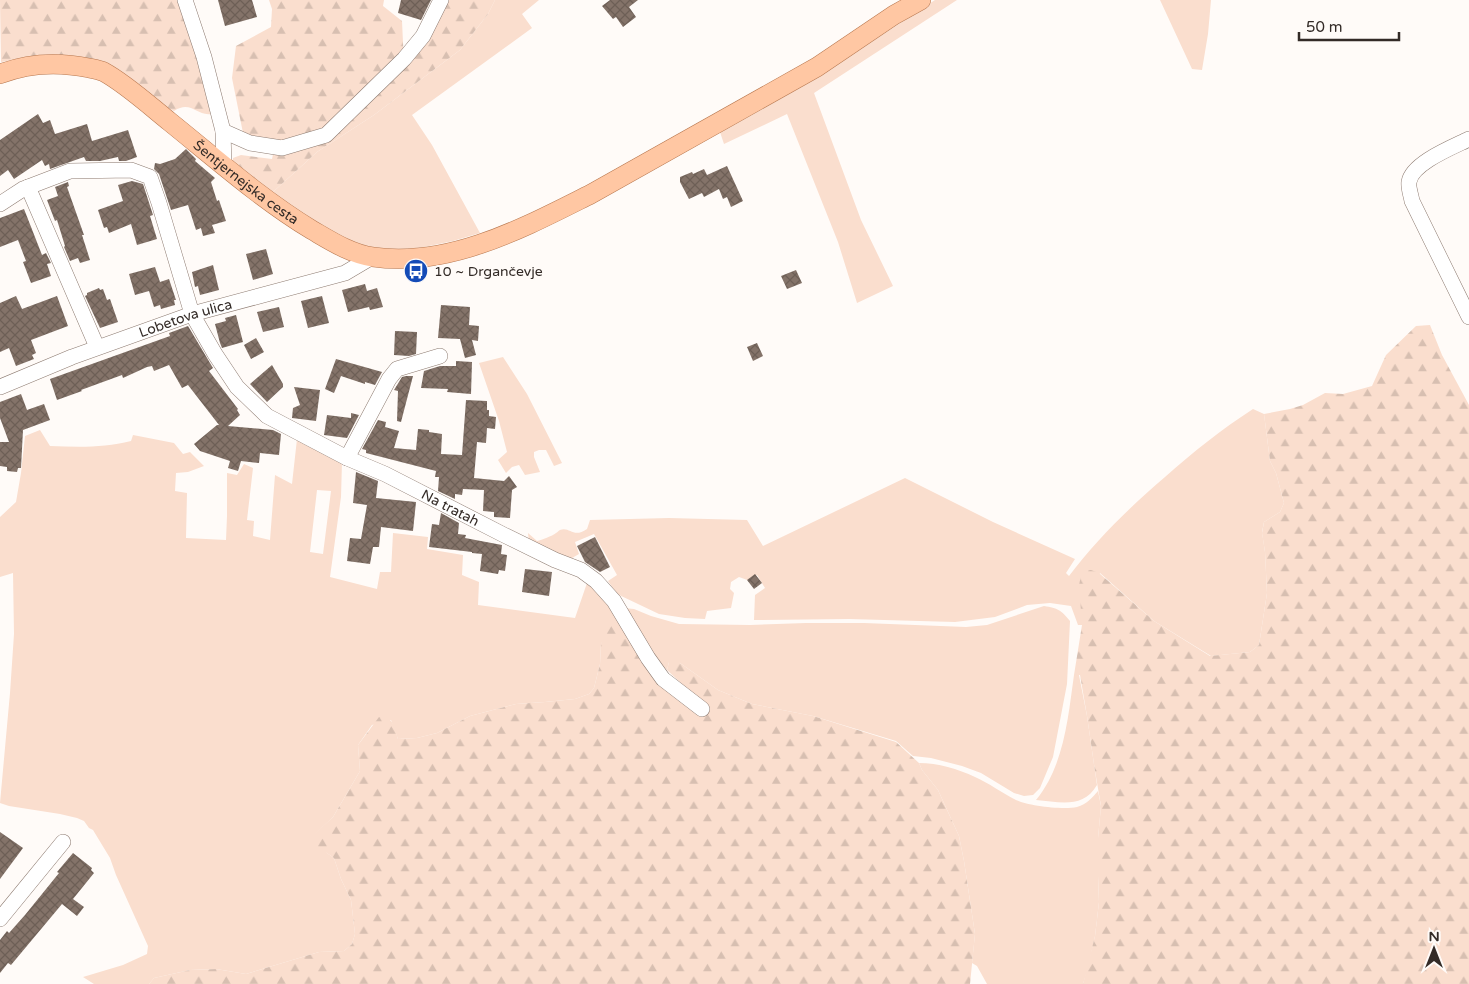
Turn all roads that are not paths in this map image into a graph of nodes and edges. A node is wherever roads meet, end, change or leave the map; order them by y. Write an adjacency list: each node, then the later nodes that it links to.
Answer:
1 (185, 0): 5 (street)
2 (441, 0): 5 (street)
3 (920, 0): 10 (main road, Šentjernejska cesta)
4 (0, 74): 7 (main road, Šentjernejska cesta)
5 (223, 131): 7 (street)
6 (1469, 139): 12 (street)
7 (224, 166): 10 (main road, Šentjernejska cesta)
8 (28, 187): 9 (street); 11 (street, Na tratah); 13 (street)
9 (0, 204)
10 (372, 257): 11 (street, Lobetova ulica)
11 (192, 314): 13 (street, Lobetova ulica); 16 (street, Na tratah)
12 (1469, 317)
13 (97, 347): 15 (street, Lobetova ulica)
14 (440, 356): 16 (street)
15 (0, 387)
16 (347, 458): 17 (street, Na tratah)
17 (702, 709)
18 (63, 842): 19 (street)
19 (0, 919)

